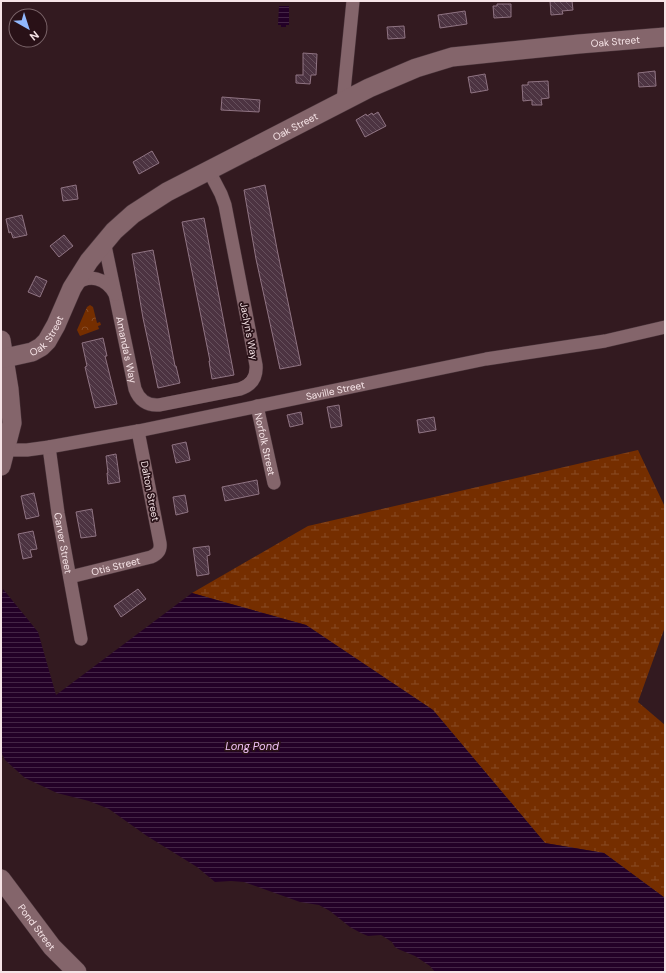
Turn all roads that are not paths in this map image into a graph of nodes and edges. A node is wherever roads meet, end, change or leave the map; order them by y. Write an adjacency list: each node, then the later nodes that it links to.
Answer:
1 (354, 1): 3 (street)
2 (665, 37): 3 (street, Oak Street)
3 (343, 101): 4 (street, Oak Street)
4 (209, 171): 5 (street, Oak Street); 11 (street, Jaclyn's Way)
5 (104, 241): 6 (street, Oak Street); 7 (street, Amanda's Way)
6 (72, 288): 7 (street); 10 (street, Oak Street)
7 (116, 295): 11 (street, Amanda's Way)
8 (665, 326): 12 (street, Saville Street)
9 (1, 340): 10 (street)
10 (5, 358): 15 (street)
11 (144, 402)
12 (257, 406): 13 (street, Saville Street); 16 (street, Norfolk Street)
13 (138, 431): 14 (street, Saville Street); 17 (street, Dalton Street)
14 (49, 447): 15 (street, Saville Street); 18 (street, Carver Street)
15 (3, 458)
16 (274, 483)
17 (159, 551): 18 (street, Otis Street)
18 (70, 577): 19 (street, Carver Street)
19 (81, 639)
20 (1, 880): 21 (street, Pond Street)
21 (77, 972)

